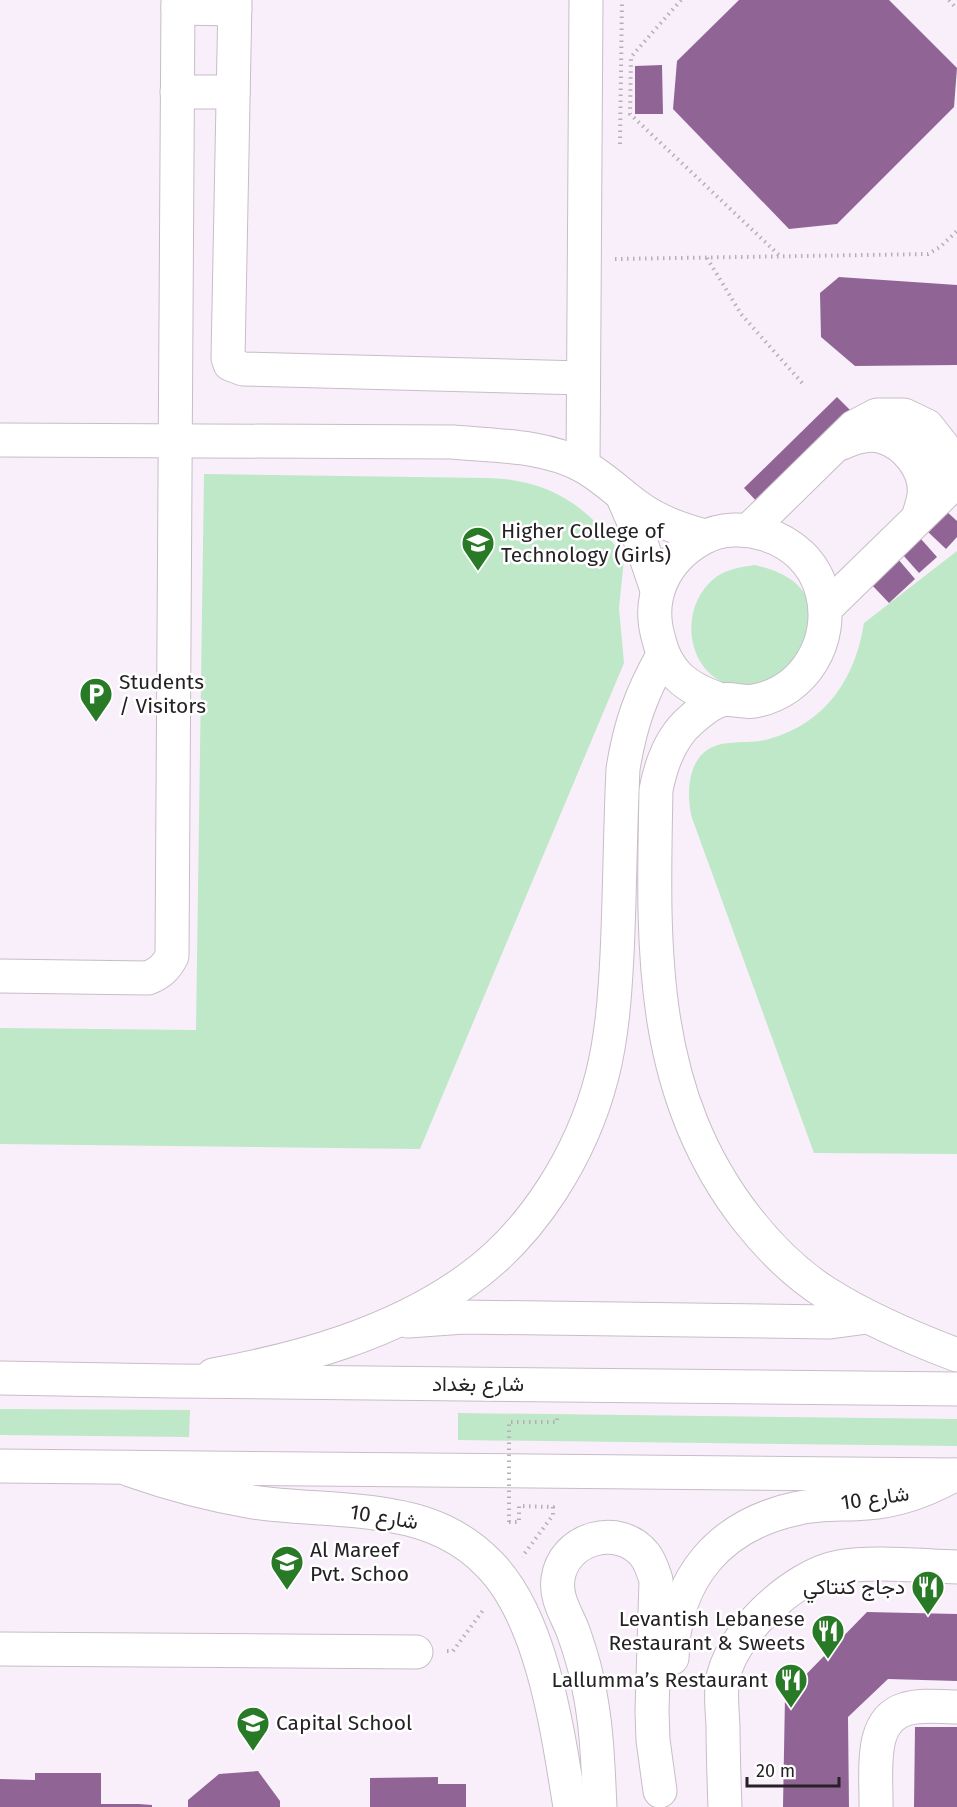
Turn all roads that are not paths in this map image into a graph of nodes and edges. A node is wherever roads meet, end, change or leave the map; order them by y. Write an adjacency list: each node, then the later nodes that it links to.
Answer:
1 (586, 0): 8 (main road)
2 (178, 4): 3 (main road); 4 (main road)
3 (235, 4): 5 (main road)
4 (177, 92): 5 (main road); 6 (main road)
5 (233, 92): 7 (main road)
6 (176, 308): 7 (main road); 10 (main road)
7 (229, 308): 8 (main road)
8 (584, 378): 11 (main road)
9 (0, 440): 10 (main road)
10 (175, 441): 11 (main road); 21 (main road)
11 (583, 466): 12 (main road)
12 (621, 494): 14 (main road); 15 (main road)
13 (750, 530): 14 (main road); 16 (main road); 16 (main road)
14 (705, 536): 15 (main road)
15 (657, 590): 17 (main road)
16 (826, 608): 18 (main road)
17 (663, 655): 18 (main road); 19 (main road)
18 (721, 700): 20 (main road)
19 (619, 908): 20 (main road); 23 (main road)
20 (655, 910): 22 (main road)
21 (0, 976)
22 (867, 1317): 23 (main road); 24 (main road)
23 (388, 1324): 26 (main road)
24 (957, 1355)
25 (0, 1378): 26 (main road, شارع بغداد)
26 (173, 1381): 27 (main road, شارع بغداد)
27 (957, 1389)
28 (0, 1466): 29 (main road)
29 (120, 1466): 30 (main road); 36 (main road, شارع 10)
30 (955, 1475): 35 (main road, شارع 10)
31 (957, 1567): 38 (main road)
32 (0, 1649): 33 (main road)
33 (416, 1652)
34 (957, 1707): 39 (main road)
35 (660, 1799): 37 (main road)
36 (570, 1807)
37 (600, 1807)
38 (725, 1807)
39 (876, 1807)

